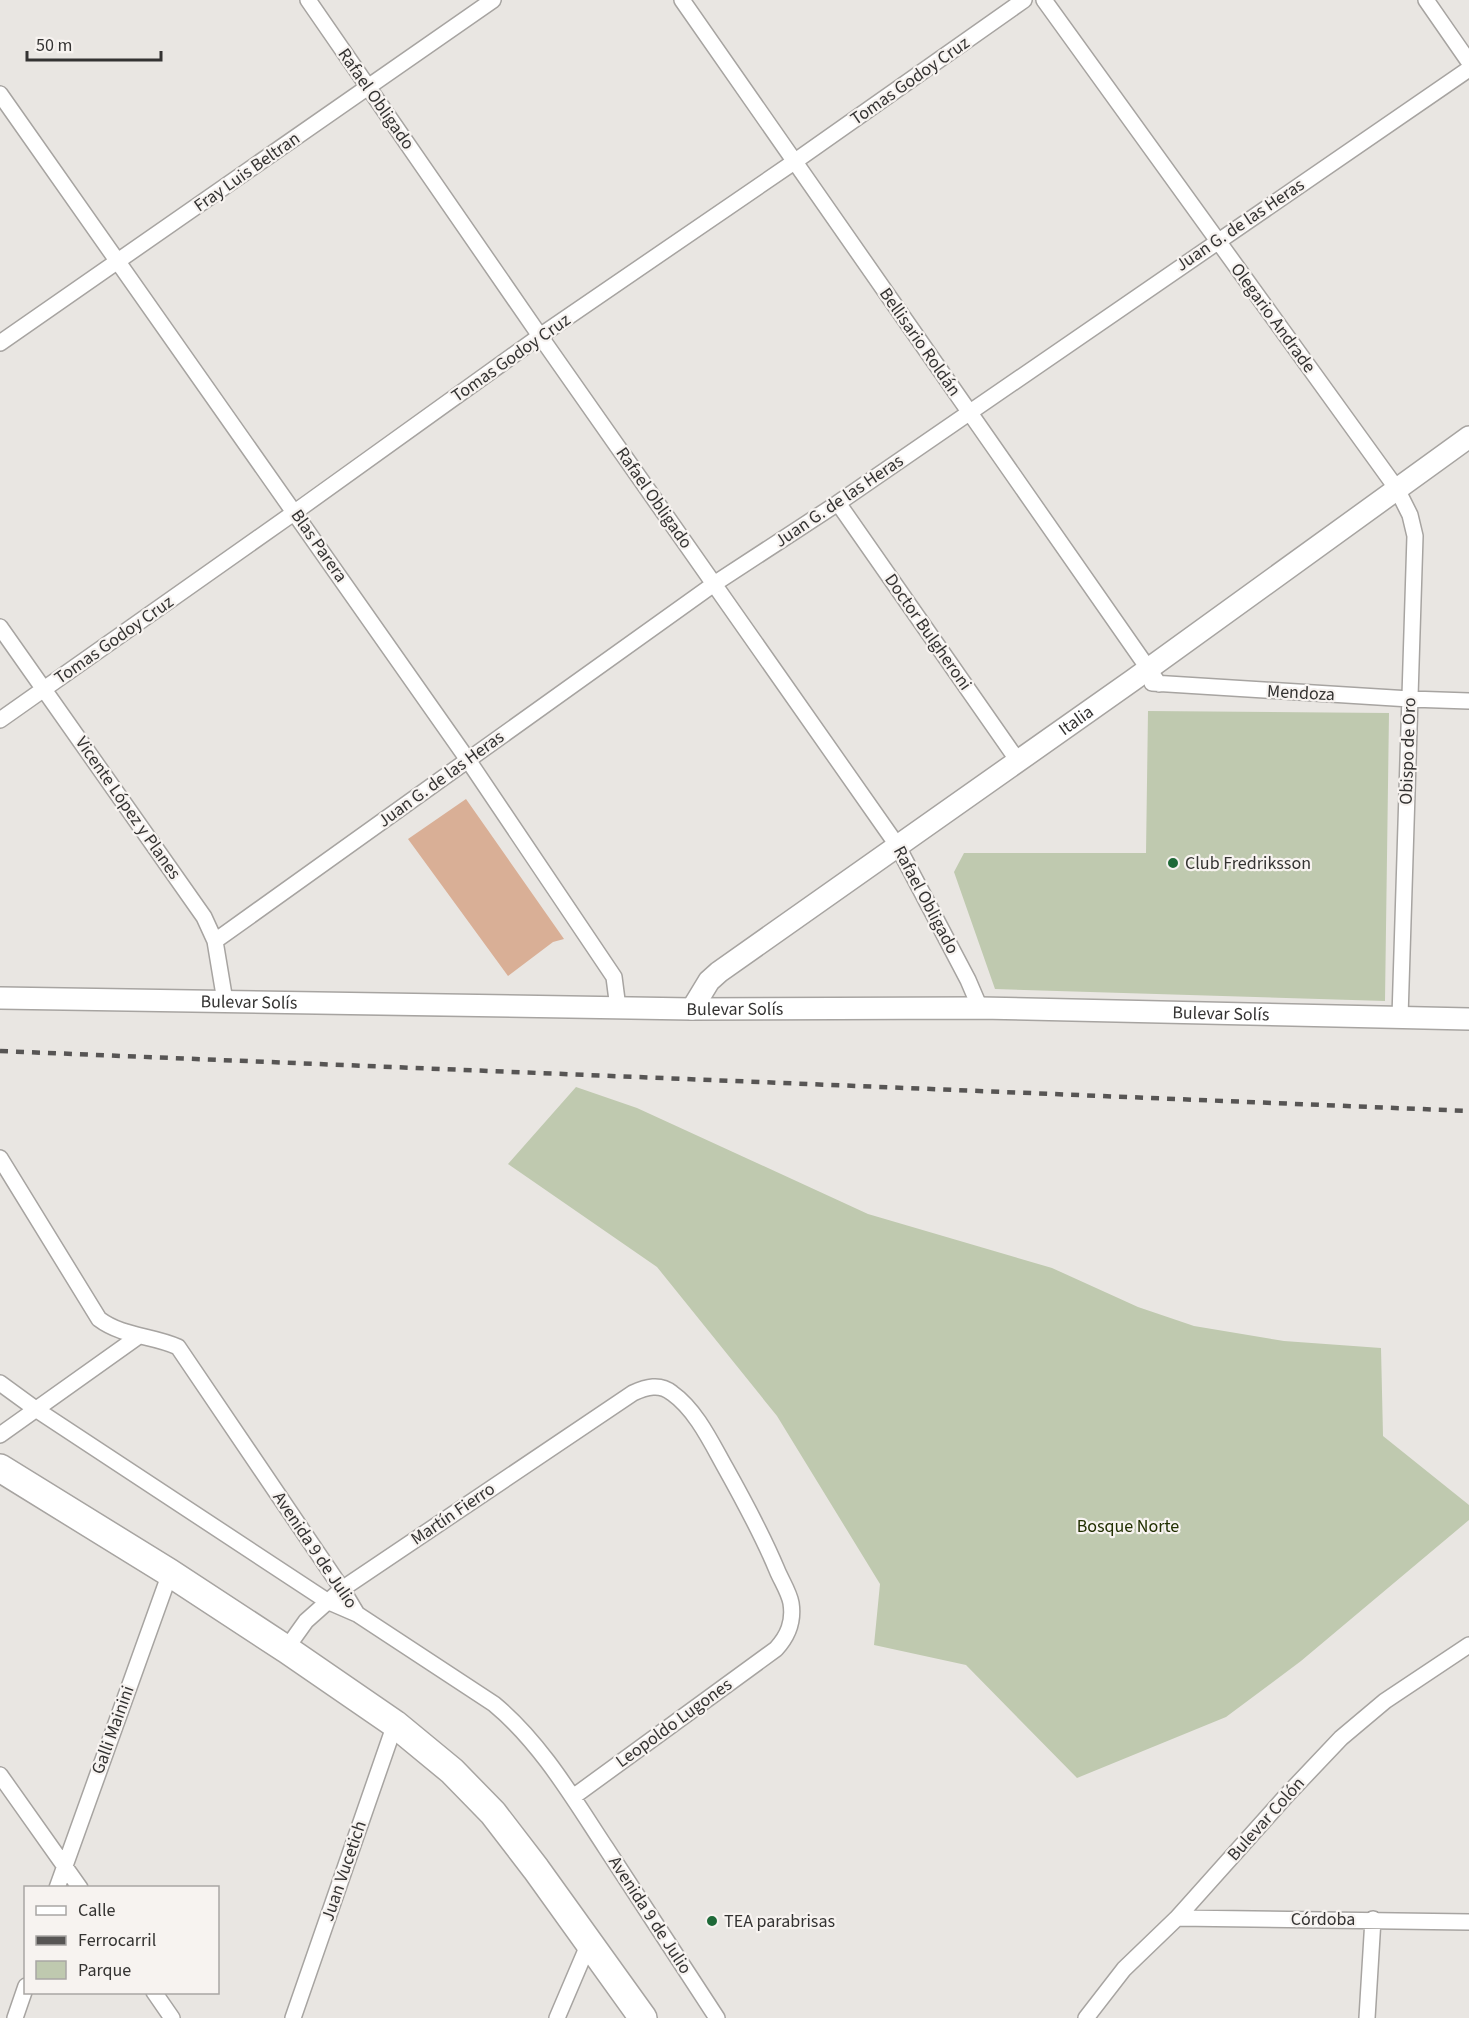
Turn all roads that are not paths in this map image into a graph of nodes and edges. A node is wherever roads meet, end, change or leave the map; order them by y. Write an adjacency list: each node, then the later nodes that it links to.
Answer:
1 (308, 0): 9 (street, Rafael Obligado)
2 (493, 0): 9 (street, Fray Luis Beltran)
3 (682, 0): 11 (street, Bellisario Roldán)
4 (1024, 0): 11 (street, Tomas Godoy Cruz)
5 (1044, 0): 12 (street, Olegario Andrade)
6 (1426, 0): 7 (street)
7 (1469, 62)
8 (1469, 69): 12 (street, Juan G. de las Heras)
9 (368, 88): 13 (street, Fray Luis Beltran); 14 (street, Rafael Obligado)
10 (0, 94): 13 (street, Blas Parera)
11 (794, 162): 14 (street, Tomas Godoy Cruz); 16 (street, Bellisario Roldán)
12 (1217, 241): 16 (street, Juan G. de las Heras); 18 (street, Olegario Andrade)
13 (118, 262): 15 (street, Fray Luis Beltran); 20 (street, Blas Parera)
14 (540, 336): 20 (street, Tomas Godoy Cruz); 21 (street, Rafael Obligado)
15 (0, 343)
16 (969, 412): 19 (street, Juan G. de las Heras); 23 (street, Bellisario Roldán)
17 (1469, 437): 18 (street, Italia)
18 (1397, 489): 23 (street, Italia); 25 (street, Obispo de Oro)
19 (838, 503): 21 (street, Juan G. de las Heras); 29 (street, Doctor Bulgheroni)
20 (296, 512): 24 (street, Tomas Godoy Cruz); 28 (street, Blas Parera)
21 (714, 585): 28 (street, Juan G. de las Heras); 30 (street, Rafael Obligado)
22 (0, 627): 24 (street, Vicente López y Planes)
23 (1147, 678): 25 (street, Mendoza); 29 (street, Italia)
24 (45, 689): 27 (street, Tomas Godoy Cruz); 31 (street, Vicente López y Planes)
25 (1410, 699): 26 (street, Mendoza); 37 (street, Obispo de Oro)
26 (1469, 701)
27 (0, 720)
28 (468, 759): 31 (street, Juan G. de las Heras); 34 (street, Blas Parera)
29 (1018, 761): 30 (street, Italia)
30 (897, 845): 35 (street, Rafael Obligado); 36 (street, Italia)
31 (215, 941): 33 (street, Vicente López y Planes)
32 (0, 998): 33 (street, Bulevar Solís)
33 (225, 1001): 34 (street, Bulevar Solís)
34 (618, 1008): 36 (street, Bulevar Solís)
35 (980, 1008): 36 (street, Bulevar Solís); 37 (street, Bulevar Solís)
36 (692, 1010)
37 (1400, 1017): 38 (street, Bulevar Solís)
38 (1469, 1019)
39 (0, 1158): 40 (street, Avenida 9 de Julio)
40 (139, 1336): 42 (street); 46 (street, Avenida 9 de Julio)
41 (0, 1383): 42 (street)
42 (37, 1410): 43 (street); 47 (street)
43 (0, 1435)
44 (0, 1468): 45 (highway)
45 (170, 1573): 50 (highway); 55 (street, Galli Mainini)
46 (342, 1589): 47 (street, Martín Fierro); 48 (street, Avenida 9 de Julio); 51 (street, Martín Fierro)
47 (327, 1601): 48 (street); 50 (street, Martín Fierro)
48 (357, 1614): 54 (street, Avenida 9 de Julio)
49 (1469, 1645): 58 (street, Bulevar Colón)
50 (286, 1649): 52 (highway)
51 (776, 1649): 54 (street, Leopoldo Lugones)
52 (395, 1724): 61 (highway); 66 (street, Juan Vucetich)
53 (0, 1775): 55 (street)
54 (573, 1797): 69 (street, Avenida 9 de Julio)
55 (64, 1865): 56 (street, Galli Mainini); 57 (street)
56 (57, 1886)
57 (79, 1886)
58 (1177, 1918): 59 (street, Córdoba); 70 (street, Bulevar Colón)
59 (1373, 1919): 60 (street, Córdoba); 71 (street)
60 (1468, 1923)
61 (589, 1943): 67 (street); 68 (highway)
62 (24, 1992): 64 (street)
63 (155, 1994): 65 (street)
64 (15, 2018)
65 (172, 2018)
66 (293, 2018)
67 (557, 2018)
68 (643, 2018)
69 (717, 2018)
70 (1086, 2018)
71 (1367, 2018)

